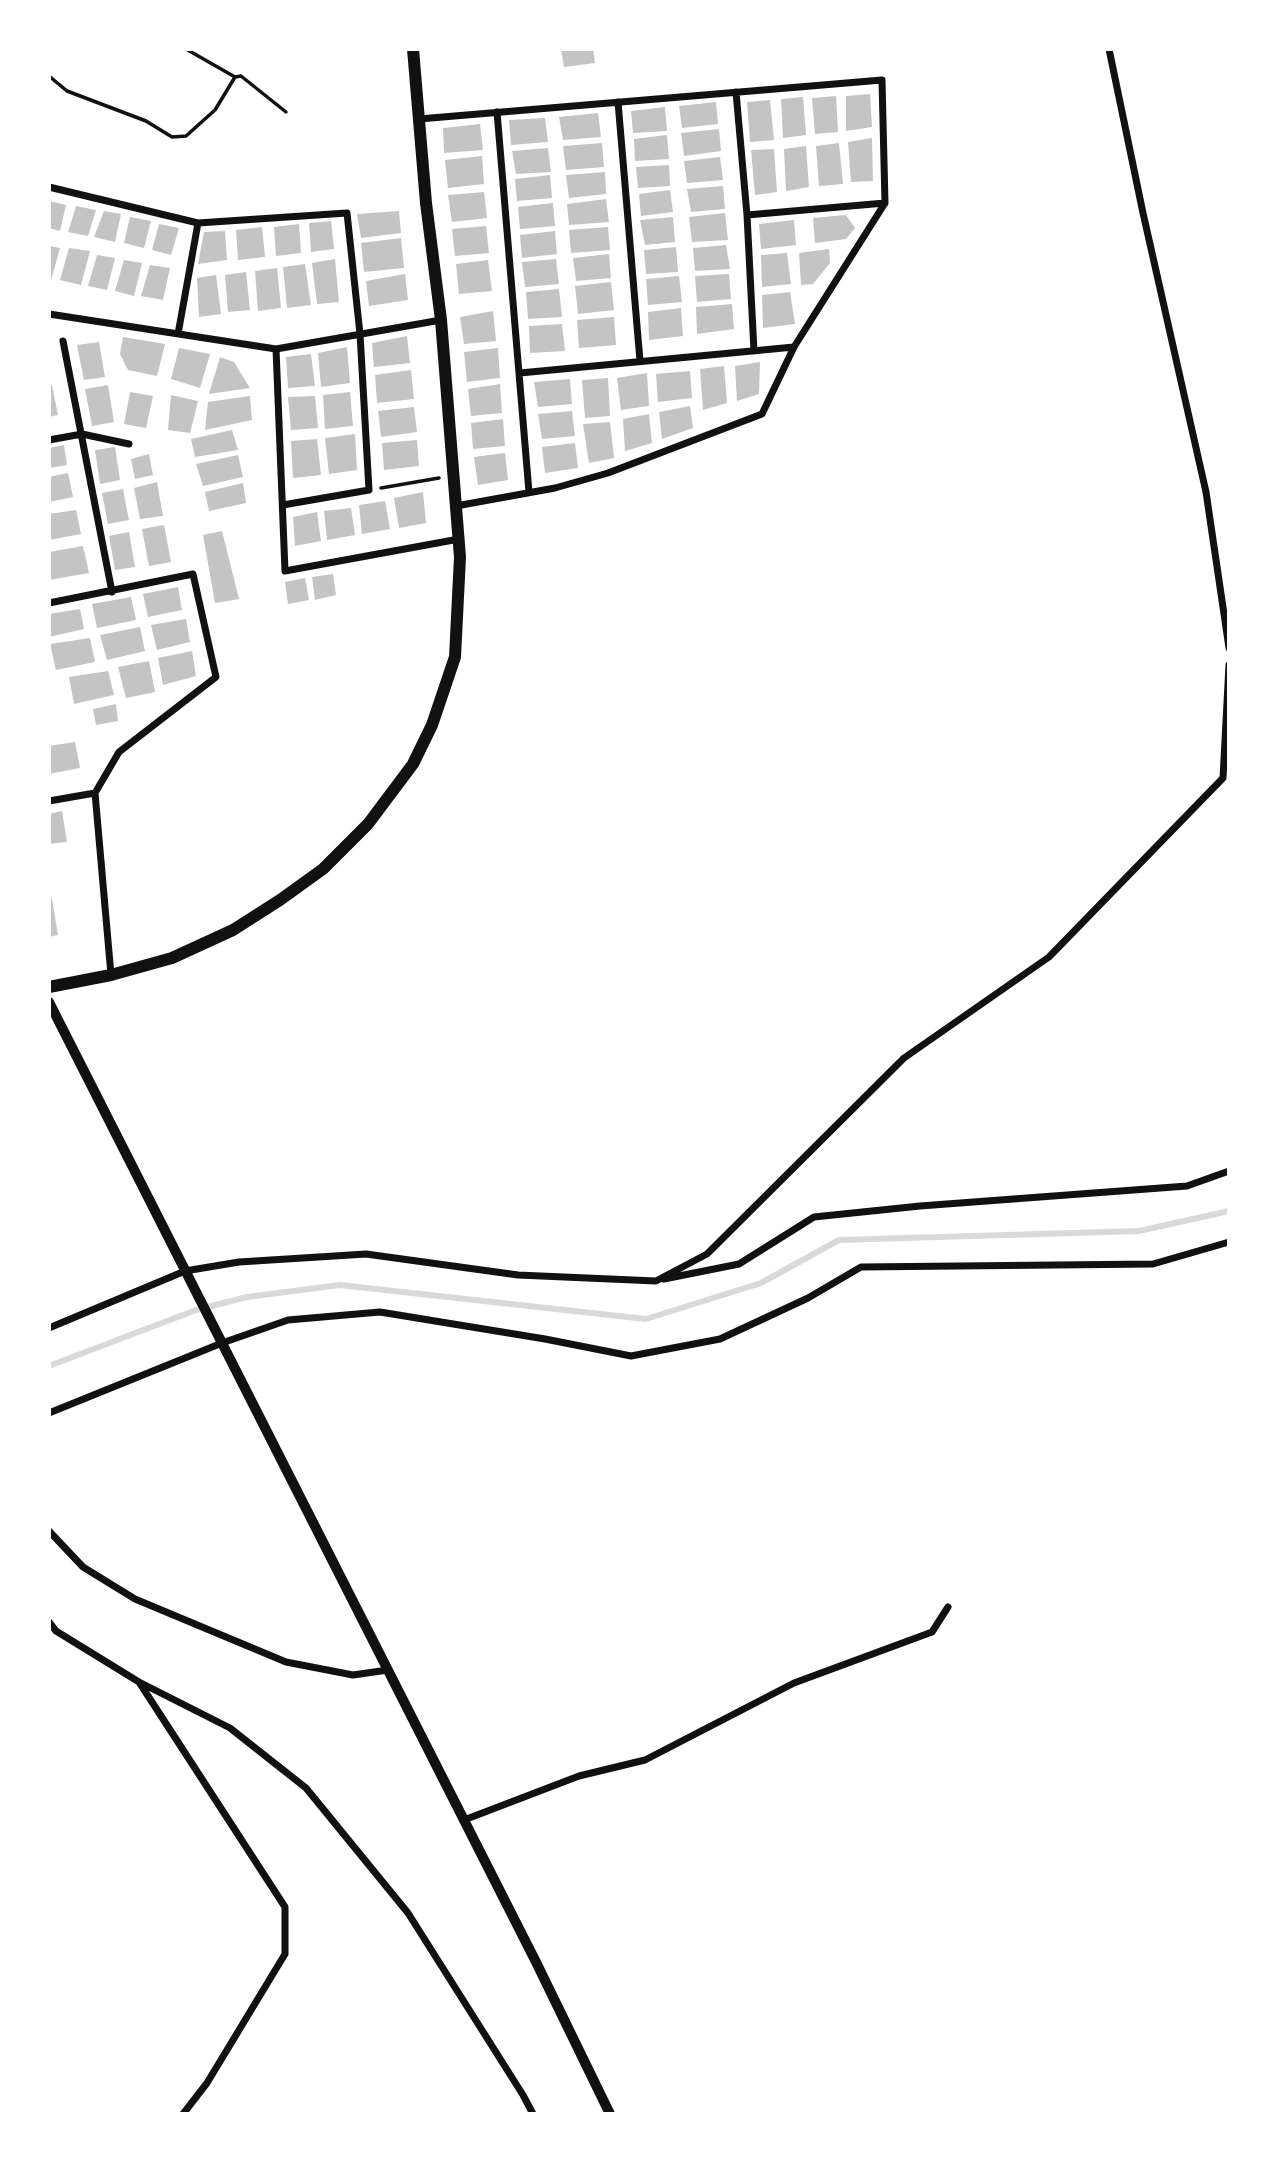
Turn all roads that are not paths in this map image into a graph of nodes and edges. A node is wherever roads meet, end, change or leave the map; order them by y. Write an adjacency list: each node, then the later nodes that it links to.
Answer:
1 (413, 49): 6 (main road)
2 (1109, 49): 30 (street)
3 (736, 92): 4 (street); 8 (street); 9 (street)
4 (618, 102): 5 (street); 19 (street)
5 (498, 112): 6 (street); 20 (street)
6 (419, 118): 12 (main road)
7 (49, 187): 10 (street)
8 (886, 203): 9 (street); 16 (street)
9 (747, 215): 18 (street)
10 (198, 223): 13 (street); 14 (street)
11 (49, 314): 13 (street)
12 (440, 320): 14 (street); 26 (main road)
13 (178, 334): 17 (street)
14 (360, 334): 17 (street); 25 (street)
15 (63, 341): 21 (street)
16 (794, 347): 18 (street); 24 (street)
17 (276, 349): 25 (street)
18 (754, 351): 19 (street)
19 (640, 361): 20 (street)
20 (520, 373): 24 (street)
21 (82, 434): 22 (street); 23 (street); 28 (street)
22 (49, 440)
23 (129, 443)
24 (529, 492): 26 (street)
25 (283, 505): 27 (street)
26 (456, 506): 27 (main road)
27 (459, 539): 34 (main road)
28 (112, 592): 29 (street); 32 (street)
29 (49, 603)
30 (1229, 648)
31 (1229, 666): 40 (street)
32 (95, 793): 33 (street); 34 (street)
33 (49, 801)
34 (111, 975): 35 (main road)
35 (49, 987)
36 (49, 1002): 39 (street)
37 (1229, 1171): 40 (street)
38 (1229, 1242): 42 (street)
39 (185, 1270): 40 (street); 41 (street); 42 (street)
40 (656, 1281)
41 (49, 1328)
42 (222, 1343): 43 (street); 47 (street)
43 (49, 1413)
44 (49, 1531): 47 (street)
45 (947, 1606): 49 (street)
46 (49, 1622): 48 (street)
47 (388, 1670): 49 (street)
48 (139, 1682): 50 (street); 51 (street)
49 (464, 1820): 52 (street)
50 (183, 2114)
51 (533, 2114)
52 (610, 2114)

